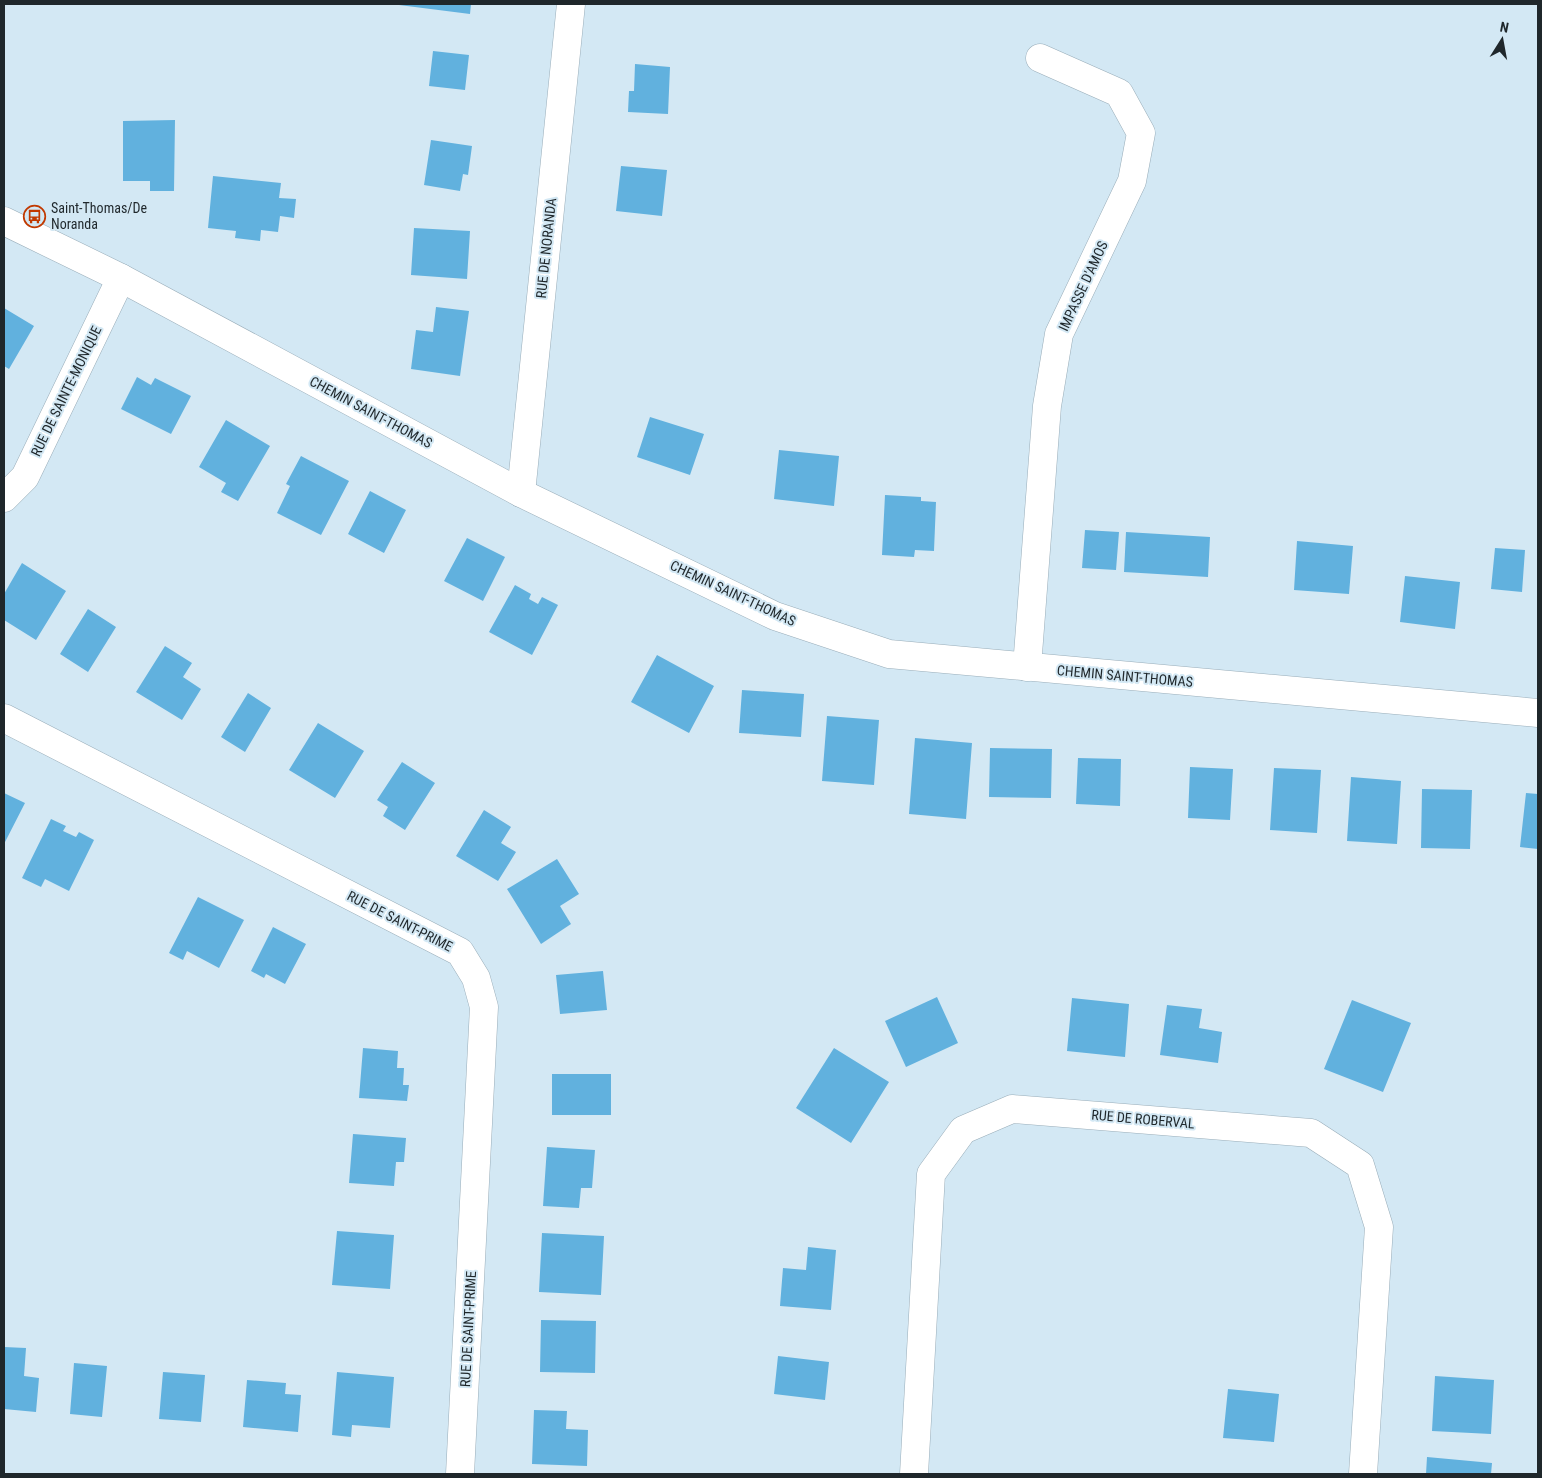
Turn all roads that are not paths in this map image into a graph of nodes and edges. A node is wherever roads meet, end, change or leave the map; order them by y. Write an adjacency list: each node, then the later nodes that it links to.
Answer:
1 (571, 4): 5 (street, RUE DE NORANDA)
2 (1040, 58): 7 (street, IMPASSE D'AMOS)
3 (4, 221): 4 (street, CHEMIN SAINT-THOMAS)
4 (121, 278): 5 (street, CHEMIN SAINT-THOMAS); 6 (street, RUE DE SAINTE-MONIQUE)
5 (521, 493): 7 (street, CHEMIN SAINT-THOMAS)
6 (4, 498)
7 (1027, 667): 8 (street, CHEMIN SAINT-THOMAS)
8 (1538, 713)
9 (4, 718): 10 (street, RUE DE SAINT-PRIME)
10 (460, 1474)
11 (914, 1474): 12 (street, RUE DE ROBERVAL)
12 (1363, 1474)

